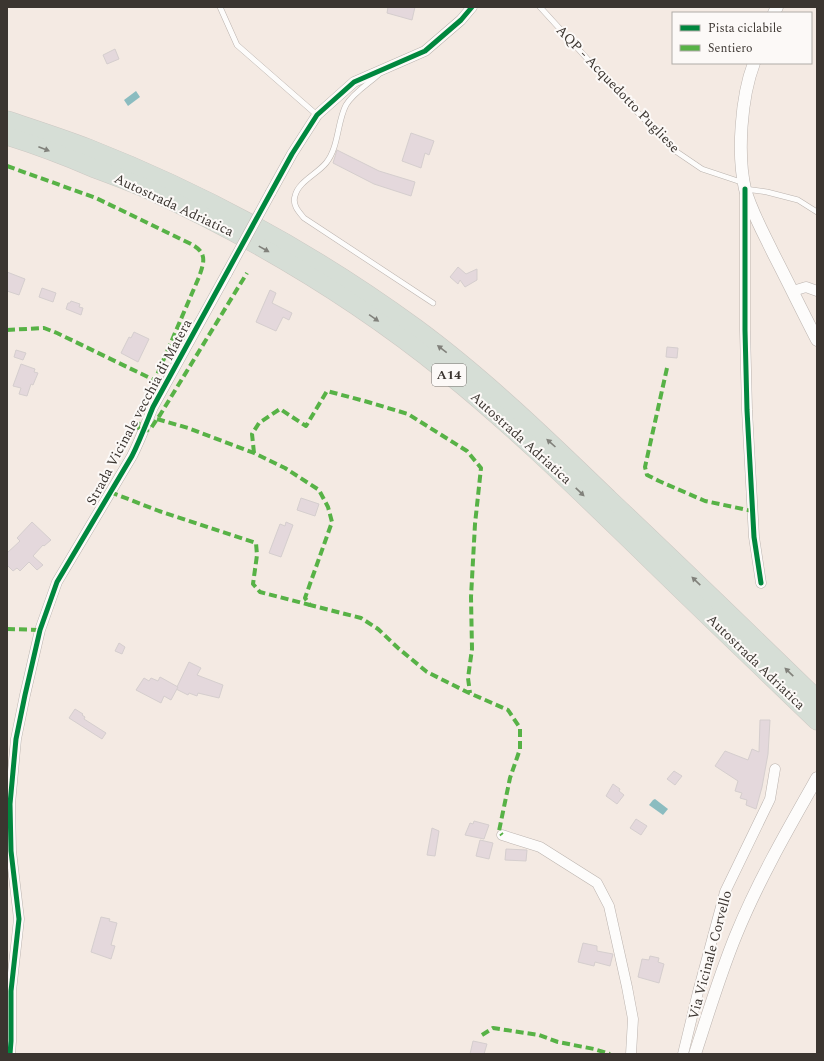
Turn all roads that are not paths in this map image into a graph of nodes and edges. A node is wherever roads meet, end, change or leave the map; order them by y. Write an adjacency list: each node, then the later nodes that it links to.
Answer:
1 (220, 7): 6 (lane)
2 (472, 7): 5 (street)
3 (540, 7): 9 (lane, AQP - Acquedotto Pugliese)
4 (754, 64): 9 (street)
5 (382, 69): 6 (street); 13 (lane)
6 (317, 115): 21 (street, Strada Vicinale vecchia di Matera, bridge)
7 (7, 120): 16 (highway, Autostrada Adriatica / A14, one-way to 7)
8 (7, 136): 17 (highway, Autostrada Adriatica / A14, one-way to 17)
9 (745, 186): 10 (lane, AQP - Acquedotto Pugliese); 11 (street); 15 (street)
10 (817, 212)
11 (793, 291): 12 (street); 14 (street)
12 (817, 291)
13 (433, 303)
14 (817, 340)
15 (761, 583)
16 (817, 699)
17 (817, 720)
18 (774, 769): 23 (street, Via Vicinale Corvello)
19 (817, 778): 24 (street)
20 (502, 836): 22 (street)
21 (10, 1054)
22 (631, 1054)
23 (683, 1054)
24 (695, 1054)

